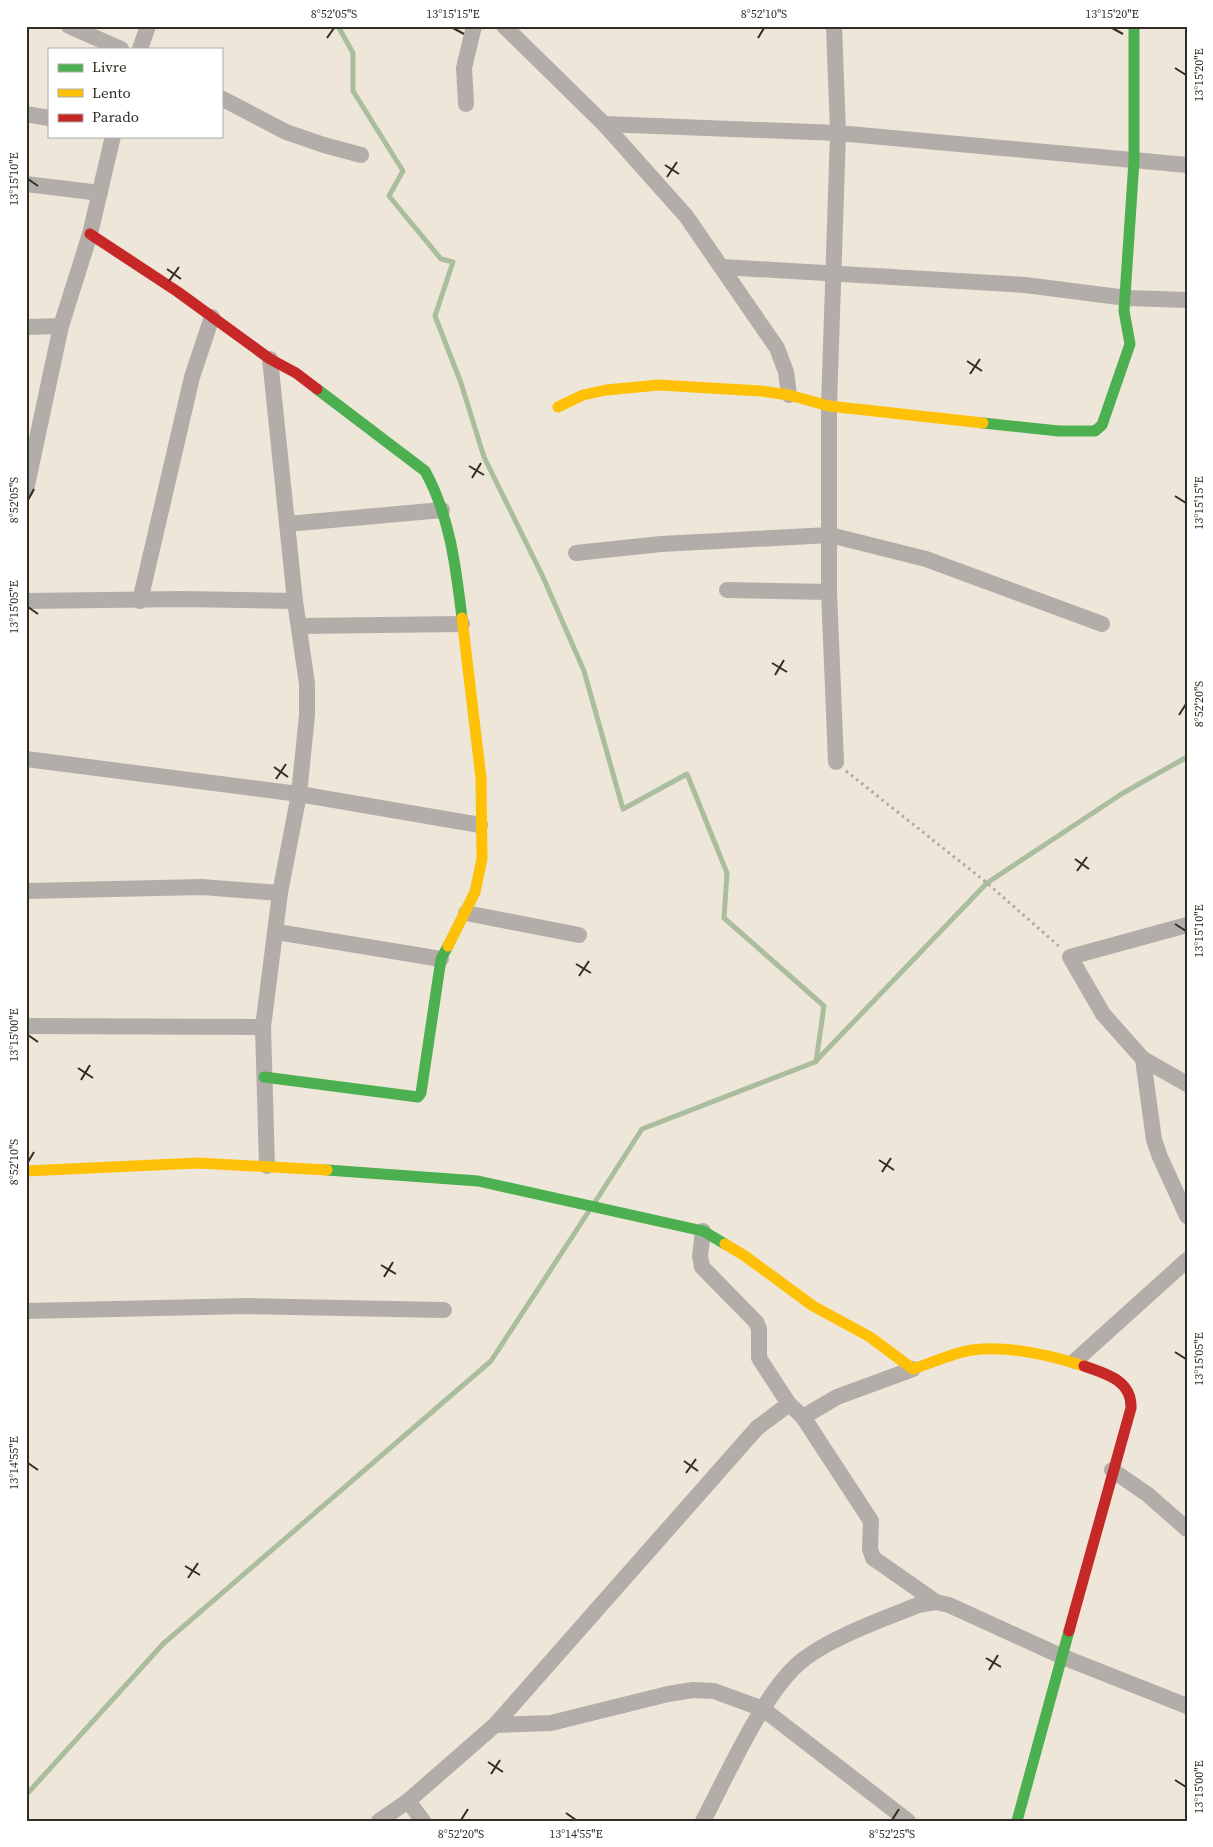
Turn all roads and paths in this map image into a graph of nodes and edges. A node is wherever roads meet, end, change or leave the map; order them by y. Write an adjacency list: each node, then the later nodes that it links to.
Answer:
1 (69, 26): 7 (street)
2 (148, 26): 8 (street)
3 (474, 26): 10 (street)
4 (504, 26): 13 (street)
5 (834, 26): 14 (street)
6 (1134, 26): 17 (street)
7 (119, 48)
8 (140, 48)
9 (222, 99): 16 (street)
10 (466, 104)
11 (26, 114): 12 (street)
12 (48, 118)
13 (604, 124): 14 (street); 22 (street)
14 (838, 133): 17 (street); 23 (street)
15 (113, 138): 20 (street)
16 (360, 155)
17 (1134, 161): 18 (street); 24 (street)
18 (1187, 165)
19 (26, 184): 20 (street)
20 (100, 193): 21 (street)
21 (90, 234): 26 (street); 27 (street)
22 (723, 267): 23 (street); 30 (street)
23 (832, 272): 24 (street); 31 (street)
24 (1127, 298): 25 (street); 31 (street)
25 (1187, 300)
26 (212, 317): 29 (street); 42 (street)
27 (61, 326): 28 (street); 33 (street)
28 (26, 327)
29 (270, 359): 35 (street); 36 (street)
30 (789, 396): 31 (street); 32 (street)
31 (829, 406): 37 (street)
32 (558, 408)
33 (29, 465): 34 (street)
34 (26, 490)
35 (442, 510): 36 (street); 44 (street)
36 (288, 524): 43 (street)
37 (830, 535): 38 (street); 40 (street); 45 (street)
38 (576, 553)
39 (727, 590): 40 (street)
40 (829, 592): 48 (street)
41 (26, 601): 42 (street)
42 (140, 601): 43 (street)
43 (295, 601): 46 (street)
44 (462, 624): 46 (street); 50 (street)
45 (1102, 624)
46 (300, 626): 49 (street)
47 (26, 759): 49 (street)
48 (836, 762): 57 (path)
49 (299, 794): 50 (street); 52 (street)
50 (480, 825): 53 (street)
51 (26, 891): 52 (street)
52 (280, 893): 55 (street)
53 (466, 913): 56 (street); 58 (street)
54 (1187, 925): 57 (street)
55 (277, 932): 58 (street); 60 (street)
56 (579, 935)
57 (1070, 957): 61 (street)
58 (442, 959): 62 (street)
59 (26, 1026): 60 (street)
60 (263, 1027): 62 (street)
61 (1143, 1059): 63 (street); 66 (street)
62 (264, 1077): 64 (street)
63 (1187, 1084)
64 (267, 1166): 65 (street); 67 (street)
65 (26, 1171)
66 (1187, 1216)
67 (703, 1231): 72 (street); 73 (street)
68 (1187, 1260): 71 (street)
69 (444, 1310): 70 (street)
70 (26, 1311)
71 (1075, 1361): 72 (street); 75 (street)
72 (913, 1369): 74 (street)
73 (789, 1404): 74 (street); 81 (street)
74 (803, 1417): 77 (street)
75 (1112, 1470): 76 (street); 78 (street)
76 (1187, 1529)
77 (936, 1602): 78 (street); 80 (street)
78 (1063, 1657): 79 (street); 87 (street)
79 (1187, 1706)
80 (763, 1709): 81 (street); 85 (street); 86 (street)
81 (495, 1725): 82 (street)
82 (408, 1801): 83 (street); 84 (street)
83 (379, 1821)
84 (423, 1821)
85 (703, 1821)
86 (908, 1821)
87 (1017, 1821)

